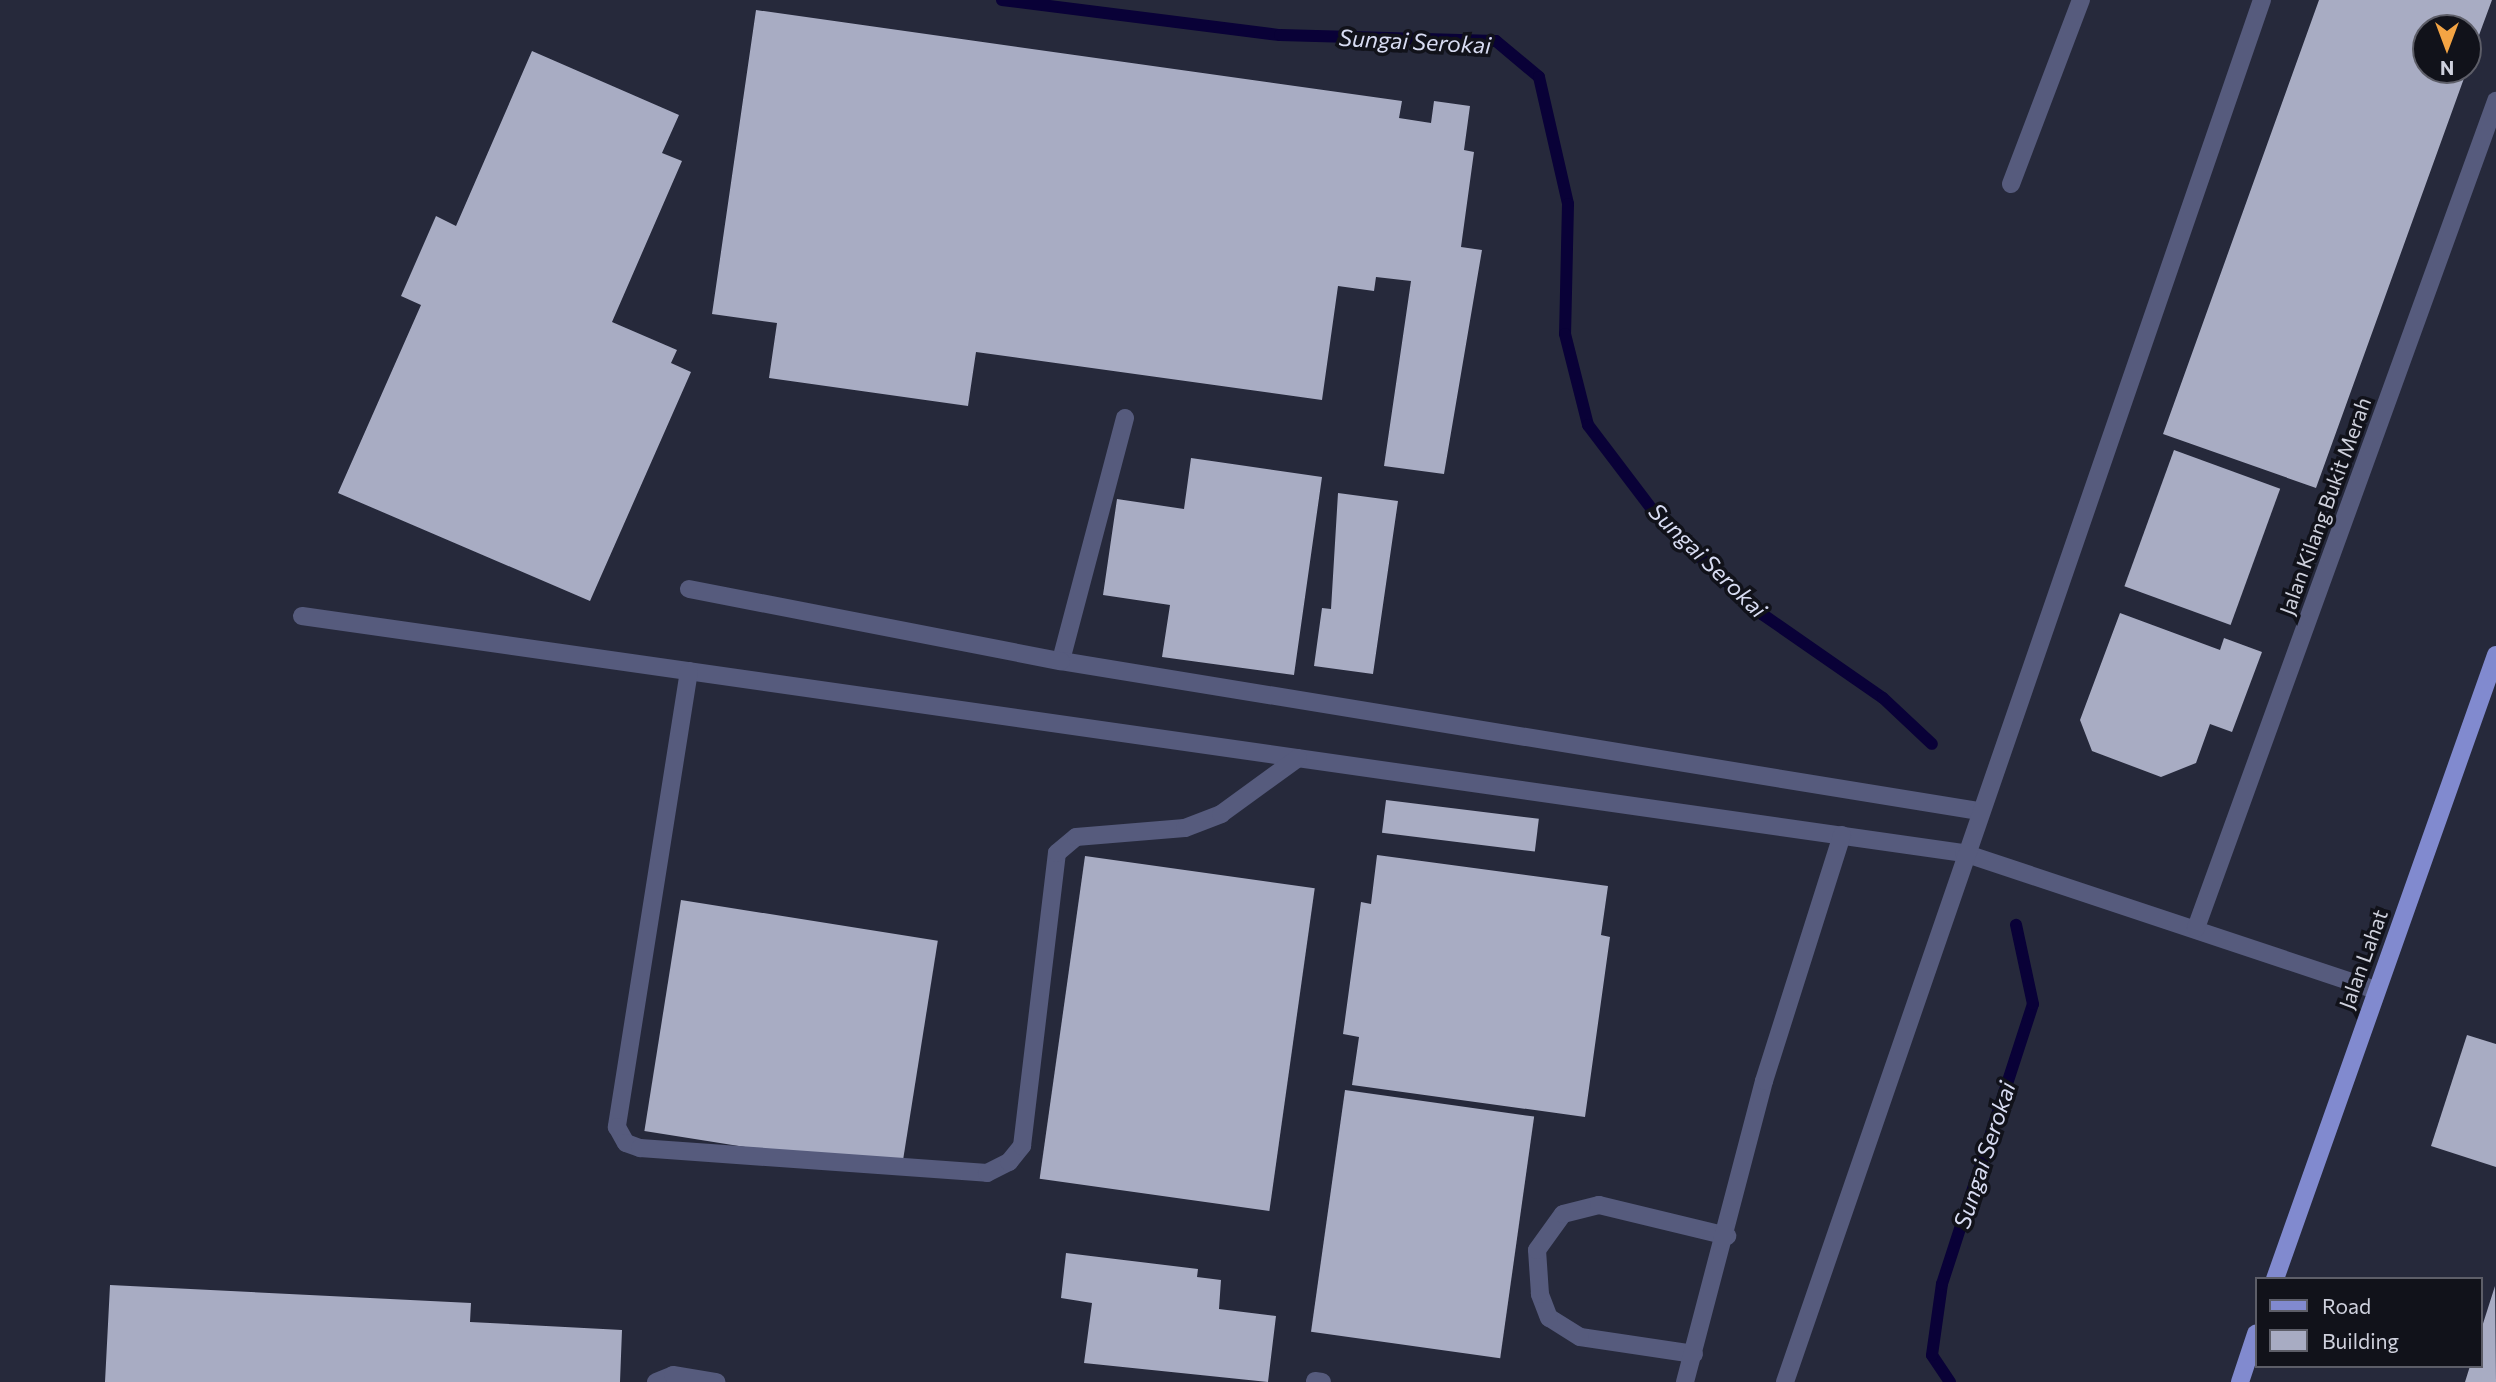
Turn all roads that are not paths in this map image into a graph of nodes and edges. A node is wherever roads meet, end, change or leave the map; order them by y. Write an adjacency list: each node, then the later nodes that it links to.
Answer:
1 (2081, 0): 4 (street)
2 (2262, 0): 12 (street)
3 (2496, 101): 15 (street, Jalan Kilang Bukit Merah)
4 (2011, 184)
5 (1125, 418): 9 (street)
6 (689, 589): 9 (street)
7 (302, 616): 10 (street)
8 (2496, 655): 16 (main road, Jalan Lahat)
9 (1061, 661): 12 (street)
10 (689, 671): 11 (street); 11 (street)
11 (1298, 758): 13 (street)
12 (1978, 811): 14 (street)
13 (1842, 835): 14 (street); 17 (street)
14 (1964, 853): 15 (street); 24 (street)
15 (2196, 928): 16 (street)
16 (2375, 990): 18 (main road, Jalan Lahat)
17 (1727, 1236): 20 (street); 20 (street)
18 (2276, 1277)
19 (2254, 1340): 25 (main road)
20 (1694, 1354): 23 (street)
21 (656, 1382): 22 (street)
22 (716, 1382)
23 (1685, 1382)
24 (1785, 1382)
25 (2240, 1382)

